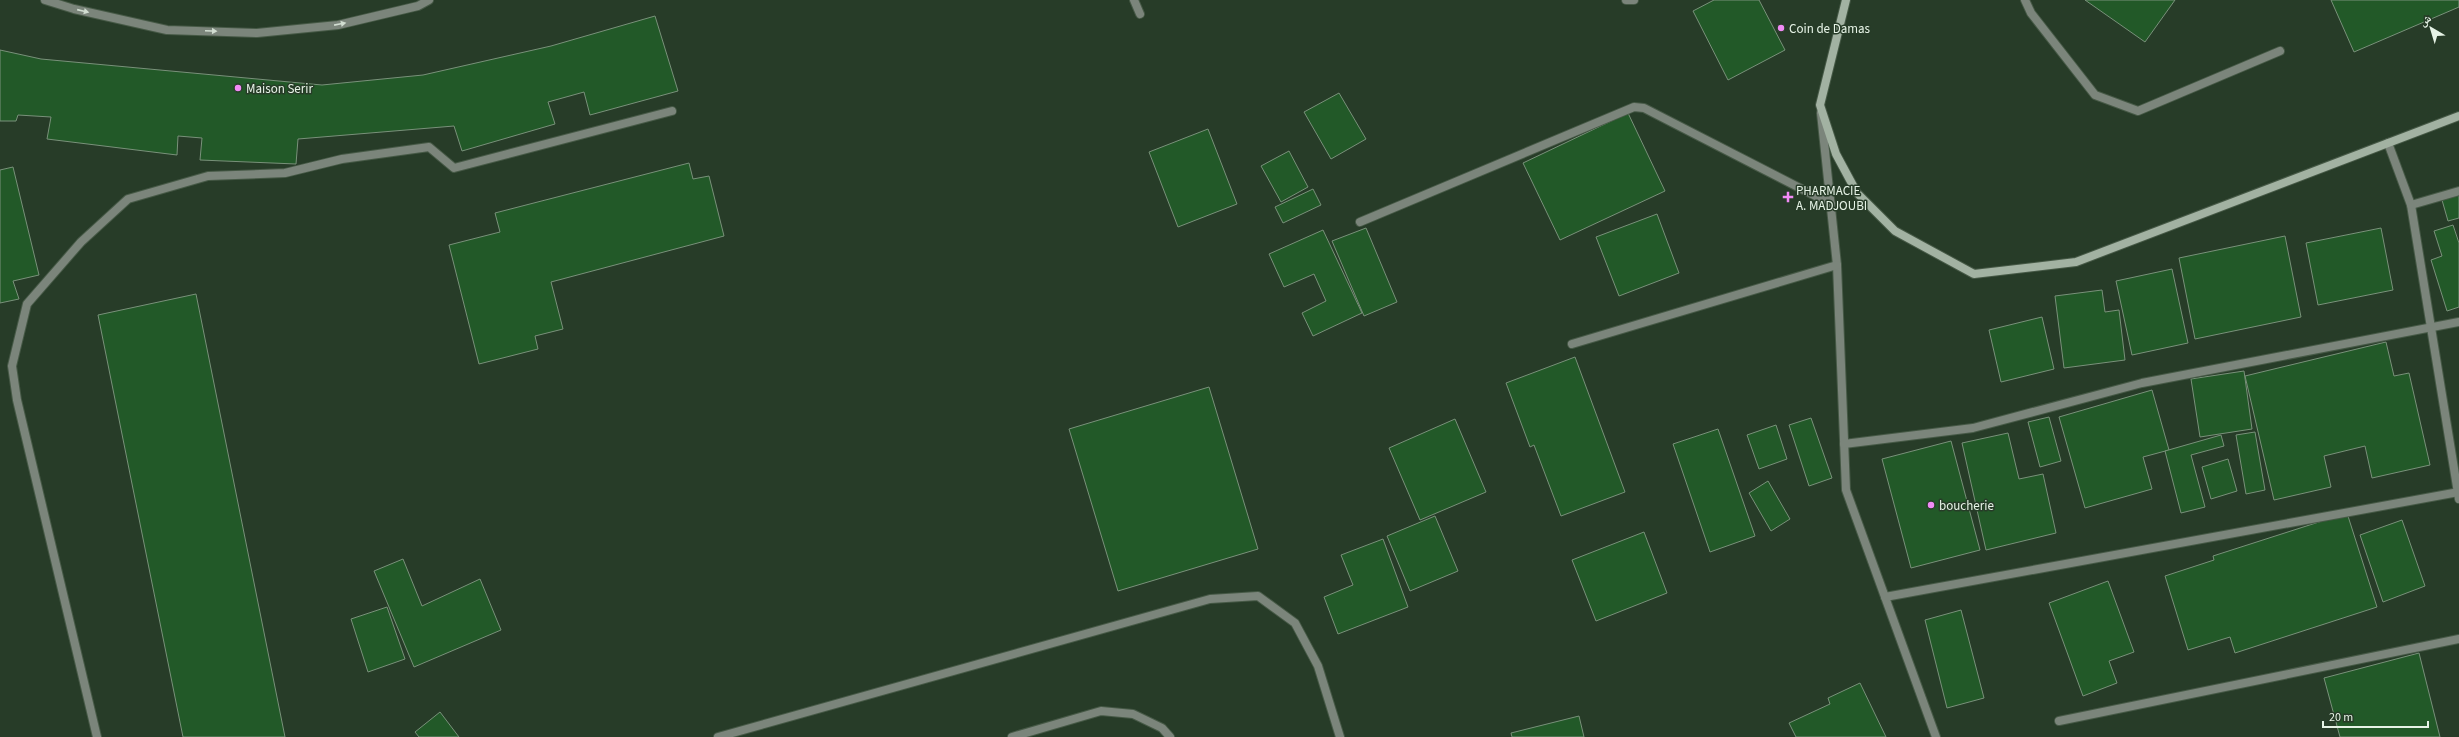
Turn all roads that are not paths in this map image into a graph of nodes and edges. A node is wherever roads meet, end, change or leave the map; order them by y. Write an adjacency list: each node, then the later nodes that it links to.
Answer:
1 (46, 0): 2 (street, one-way to 2)
2 (429, 0)
3 (1134, 0): 8 (street)
4 (1626, 0): 5 (street)
5 (1634, 0)
6 (1846, 0): 10 (main road)
7 (2025, 0): 9 (street)
8 (1140, 14)
9 (2280, 52)
10 (1820, 105): 13 (main road); 15 (street)
11 (672, 112): 27 (street)
12 (2459, 116): 13 (main road)
13 (2388, 143): 16 (street)
14 (2459, 191): 16 (street)
15 (1831, 204): 17 (street); 18 (street)
16 (2411, 205): 20 (street)
17 (1360, 222)
18 (1837, 265): 21 (street); 22 (street)
19 (2459, 322): 20 (street)
20 (2431, 328): 22 (street); 23 (street)
21 (1572, 344)
22 (1844, 444): 24 (street)
23 (2459, 494): 24 (street)
24 (1885, 597): 32 (street)
25 (2459, 639): 26 (street)
26 (2059, 721)
27 (97, 737)
28 (718, 737): 31 (street)
29 (1014, 737): 30 (street)
30 (1170, 737)
31 (1340, 737)
32 (1936, 737)

